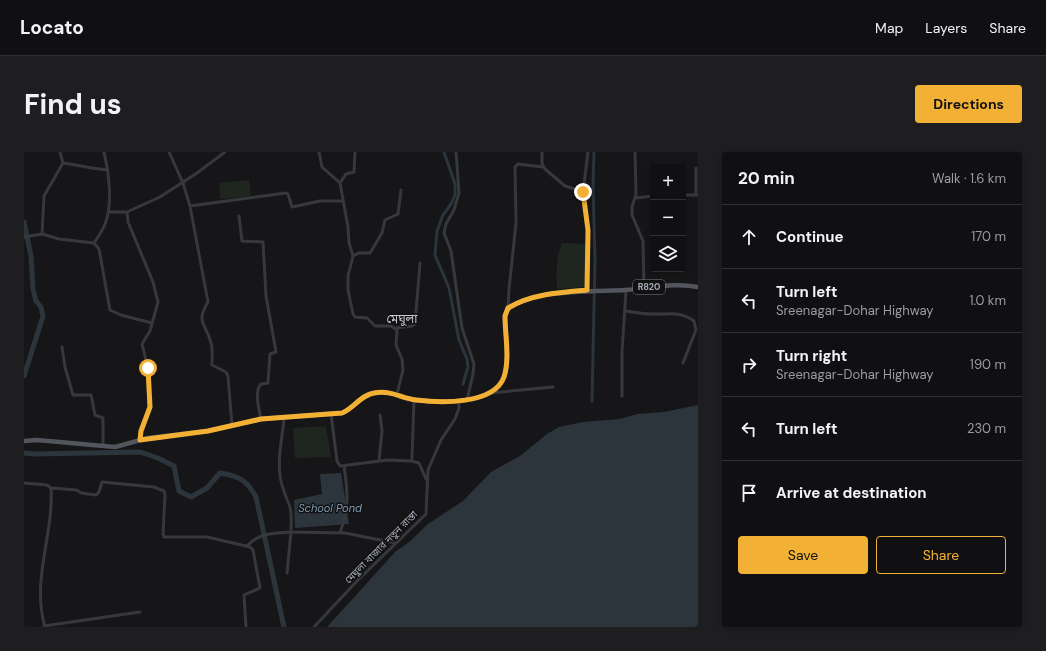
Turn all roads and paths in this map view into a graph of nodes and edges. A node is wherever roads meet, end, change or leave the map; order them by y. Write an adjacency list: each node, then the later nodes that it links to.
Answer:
1 (60, 152): 11 (street)
2 (104, 152): 14 (street)
3 (169, 152): 15 (street)
4 (225, 152): 15 (street)
5 (319, 152): 16 (street)
6 (355, 152): 16 (street)
7 (456, 152): 50 (street)
8 (542, 152): 12 (street)
9 (588, 152): 18 (street)
10 (635, 152): 22 (street)
11 (63, 163): 14 (street); 28 (street)
12 (543, 167): 18 (street); 37 (street)
13 (696, 168): 20 (street)
14 (108, 170): 25 (street)
15 (183, 182): 24 (street); 26 (street)
16 (340, 183): 23 (street)
17 (401, 190): 31 (street)
18 (583, 192): 35 (street)
19 (686, 195): 20 (street)
20 (697, 195)
21 (650, 196): 22 (street)
22 (636, 198): 33 (street)
23 (342, 200): 24 (street); 31 (street)
24 (190, 206): 55 (street)
25 (108, 212): 26 (street); 30 (street)
26 (127, 212): 39 (street)
27 (239, 216): 54 (street)
28 (42, 234): 29 (street); 30 (street)
29 (24, 237)
30 (94, 243): 39 (street)
31 (353, 256): 40 (street)
32 (420, 263): 40 (street)
33 (644, 287): 34 (main road, R820); 36 (main road, R820)
34 (698, 287)
35 (588, 290): 36 (main road, R820); 37 (main road, R820)
36 (626, 290): 38 (street)
37 (508, 308): 45 (main road)
38 (625, 311): 41 (street); 47 (street)
39 (152, 323): 56 (street)
40 (396, 328): 46 (street)
41 (697, 331): 43 (street)
42 (62, 347): 58 (street)
43 (684, 363)
44 (553, 386): 45 (street)
45 (489, 393): 50 (main road)
46 (397, 394): 48 (main road); 51 (main road)
47 (622, 396)
48 (414, 400): 49 (main road); 59 (street)
49 (459, 400): 50 (main road); 62 (street, মেঘুলা বাজার নতুন রাস্তা)
50 (466, 400)
51 (331, 414): 53 (main road); 61 (street)
52 (380, 415): 60 (street)
53 (284, 417): 54 (main road); 65 (street)
54 (261, 419): 55 (main road)
55 (232, 426): 56 (main road)
56 (140, 440): 58 (main road)
57 (24, 441): 58 (main road)
58 (104, 446)
59 (410, 461): 60 (street); 62 (street)
60 (379, 462): 61 (street)
61 (344, 466): 66 (street)
62 (426, 481): 67 (street, মেঘুলা বাজার নতুন রাস্তা)
63 (24, 483): 64 (street)
64 (51, 488): 68 (street); 72 (street)
65 (291, 532): 66 (street); 68 (street); 69 (street)
66 (340, 533): 67 (street)
67 (395, 543): 71 (street, মেঘুলা বাজার নতুন রাস্তা)
68 (248, 545): 73 (street)
69 (287, 573)
70 (140, 612): 72 (street)
71 (314, 626)
72 (44, 627)
73 (246, 627)

